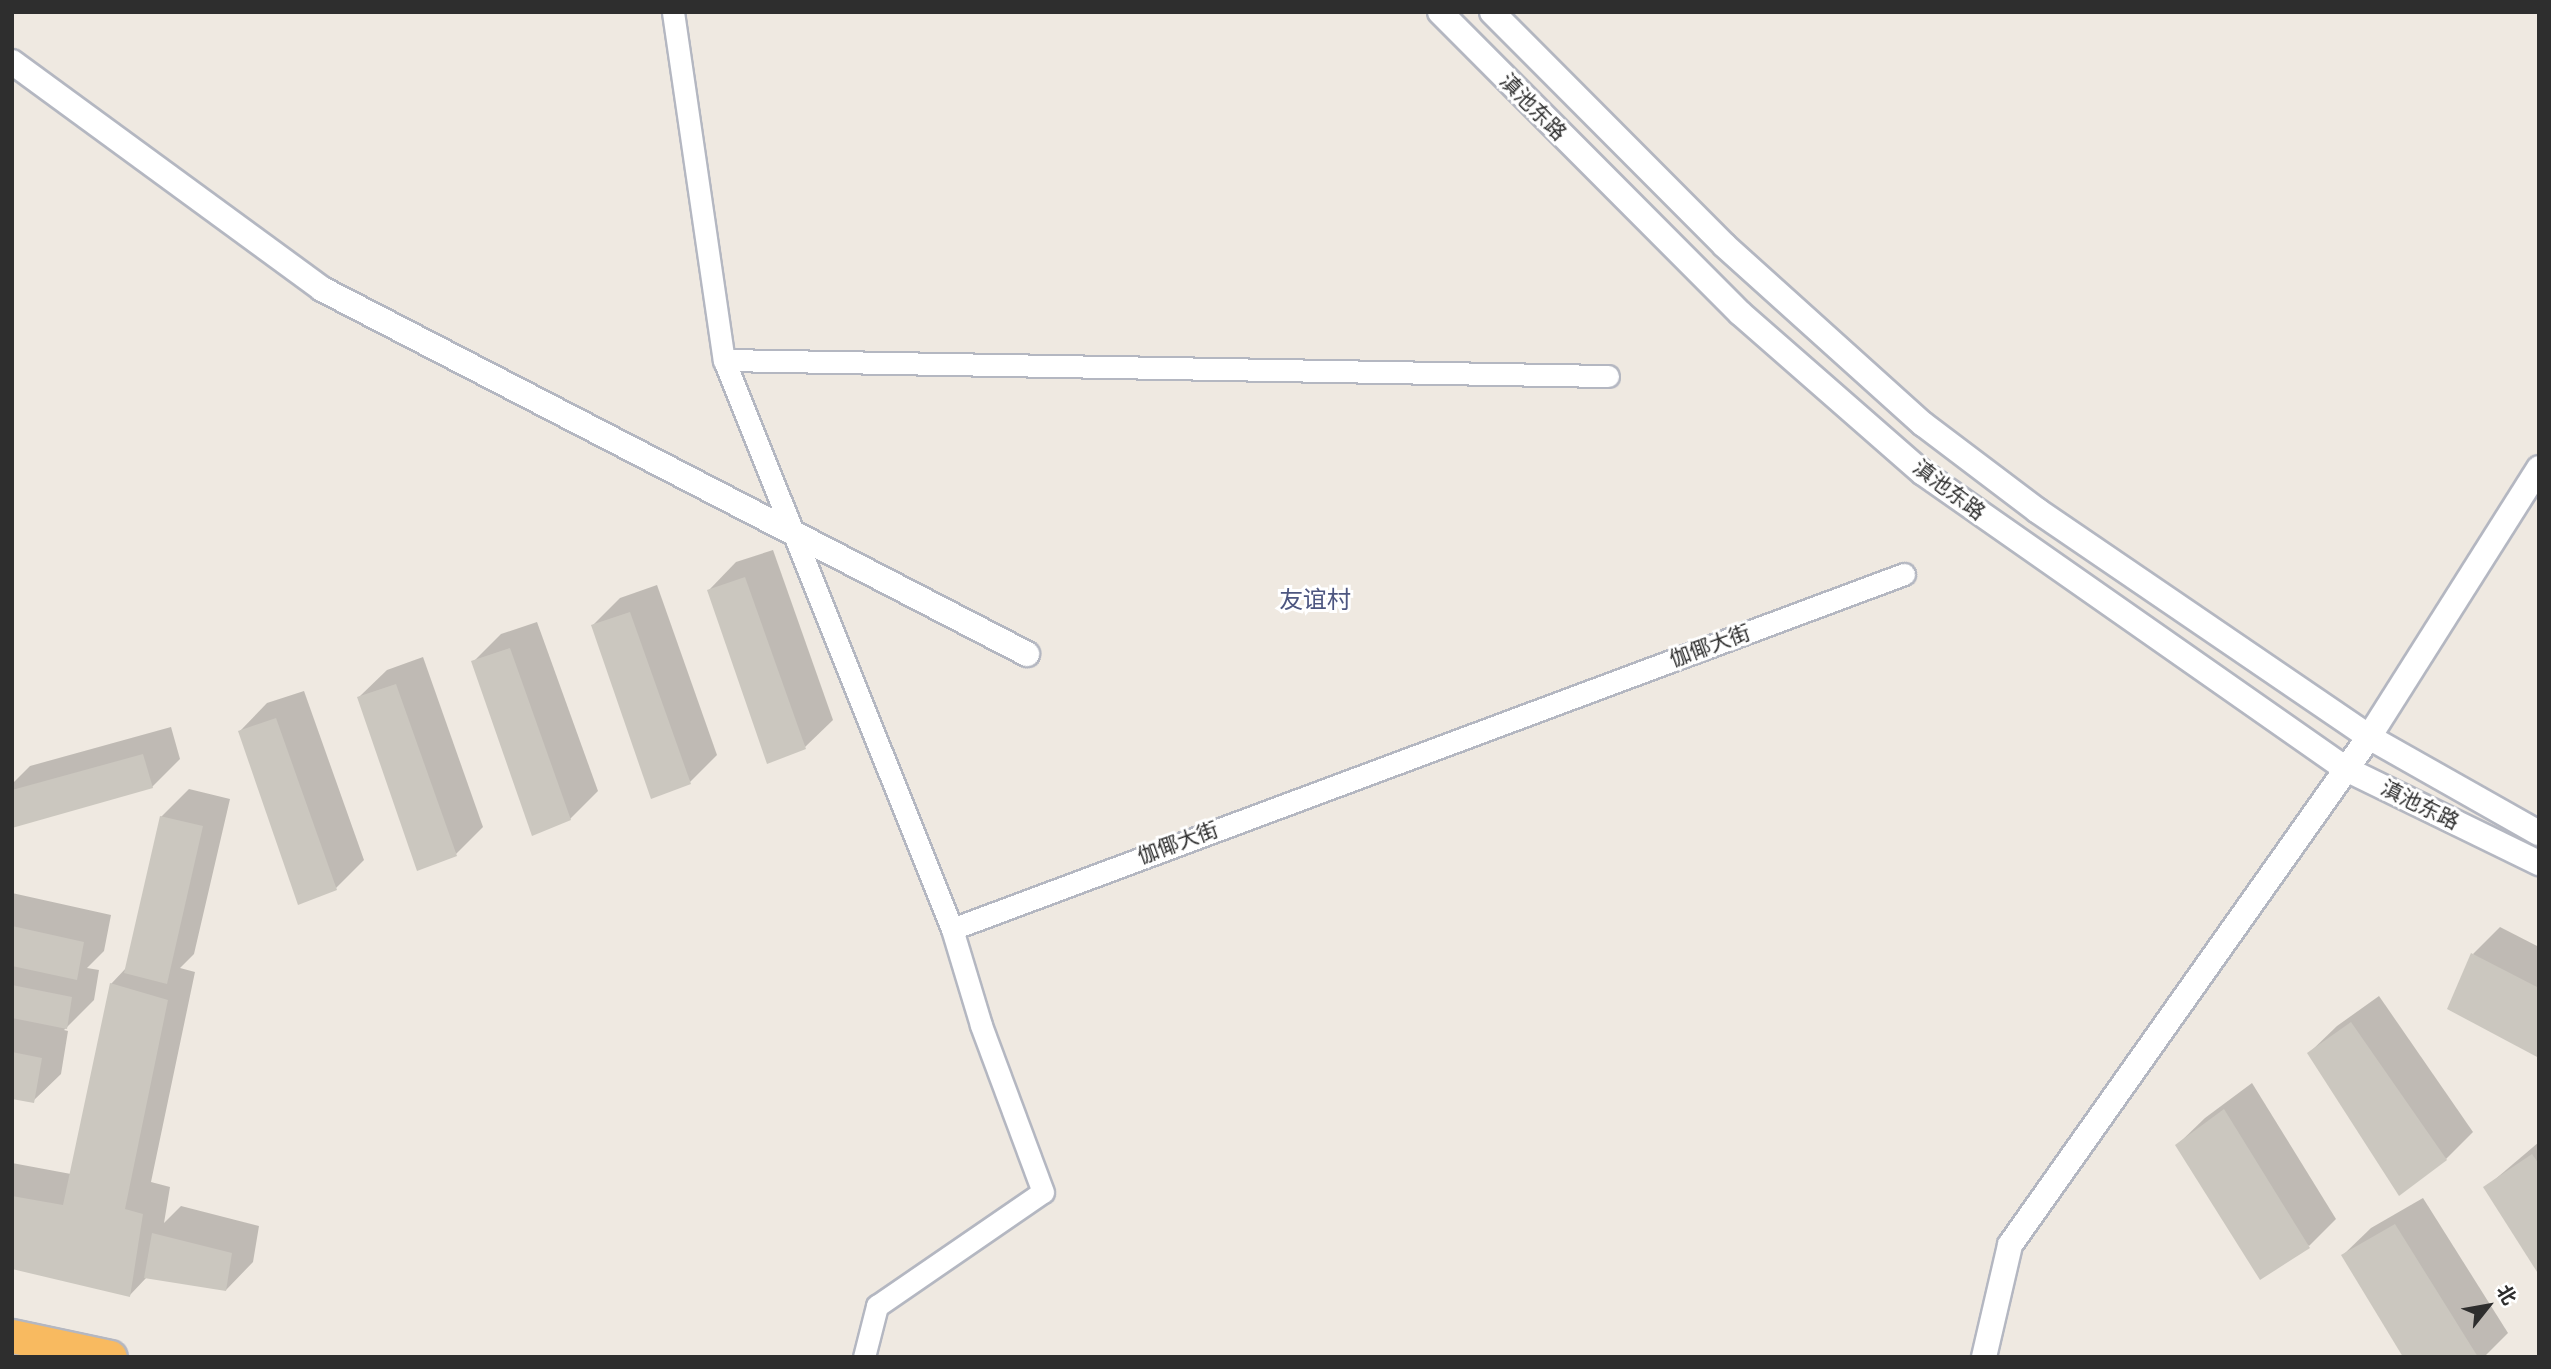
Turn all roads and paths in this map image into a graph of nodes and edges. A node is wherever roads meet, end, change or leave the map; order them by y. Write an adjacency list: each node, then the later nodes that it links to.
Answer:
1 (673, 12): 5 (street)
2 (1440, 12): 11 (street, 滇池东路)
3 (1492, 12): 10 (street, 滇池东路)
4 (12, 62): 9 (street)
5 (724, 360): 6 (street); 14 (street)
6 (1608, 376)
7 (2539, 468): 10 (street)
8 (1904, 574): 14 (street, 伽倻大街)
9 (1027, 654)
10 (2369, 737): 11 (street); 12 (street, 滇池东路)
11 (2346, 769): 13 (street, 滇池东路); 18 (street)
12 (2539, 833)
13 (2539, 863)
14 (952, 929): 17 (street)
15 (12, 1336): 16 (highway)
16 (110, 1357)
17 (864, 1357)
18 (1984, 1357)

